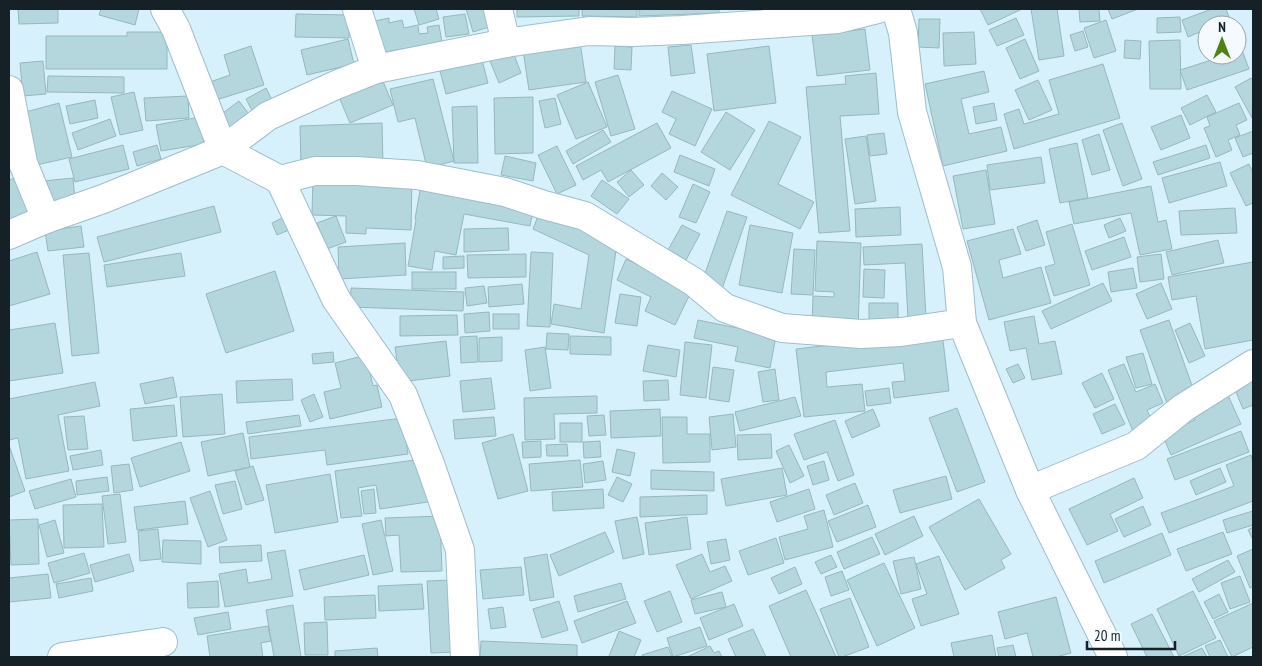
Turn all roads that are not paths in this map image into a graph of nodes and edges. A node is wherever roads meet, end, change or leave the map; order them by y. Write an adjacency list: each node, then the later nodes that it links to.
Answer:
1 (165, 9): 9 (street)
2 (357, 9): 7 (street)
3 (498, 9): 6 (street)
4 (878, 9): 6 (street)
5 (896, 9): 13 (street)
6 (506, 43): 7 (street)
7 (376, 69): 9 (street)
8 (9, 90): 11 (street)
9 (223, 150): 10 (street); 11 (street)
10 (280, 180): 13 (street); 18 (street)
11 (46, 219): 12 (street)
12 (9, 235)
13 (962, 323): 15 (street)
14 (1253, 364): 15 (street)
15 (1030, 490): 19 (street)
16 (163, 642): 17 (street)
17 (62, 657)
18 (465, 657)
19 (1114, 657)

